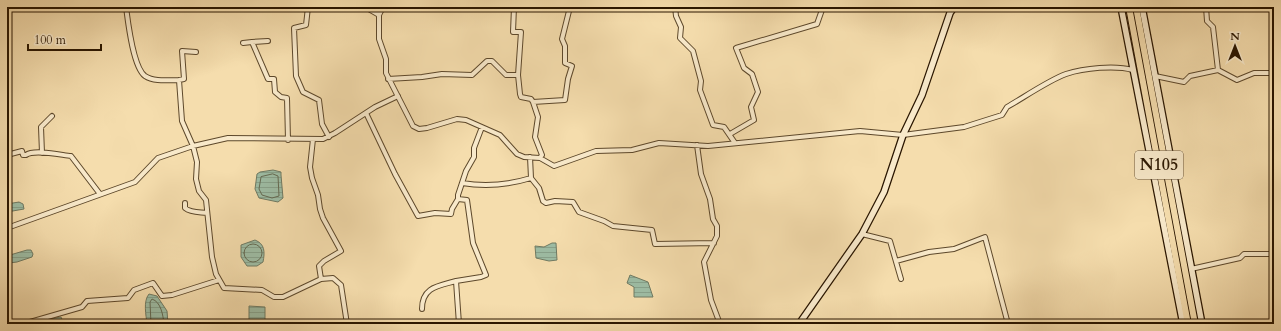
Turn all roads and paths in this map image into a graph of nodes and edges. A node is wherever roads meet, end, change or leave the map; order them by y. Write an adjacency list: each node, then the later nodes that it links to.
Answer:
1 (126, 7): 26 (street)
2 (308, 7): 34 (street)
3 (365, 7): 15 (street)
4 (383, 7): 15 (street)
5 (514, 7): 23 (street)
6 (570, 7): 28 (street)
7 (675, 7): 32 (street)
8 (823, 7): 32 (street)
9 (954, 7): 33 (main road)
10 (1121, 7): 20 (main road)
11 (1129, 7): 68 (highway, N105)
12 (1136, 7): 69 (highway, N105)
13 (1142, 7): 24 (main road)
14 (1206, 7): 21 (street)
15 (379, 14): 25 (street)
16 (268, 41): 17 (street)
17 (252, 42): 18 (street); 35 (street)
18 (243, 43)
19 (196, 52): 26 (street)
20 (1133, 70): 33 (street); 67 (main road)
21 (1218, 70): 22 (street); 24 (street)
22 (1274, 73)
23 (518, 74): 25 (street); 28 (street)
24 (1155, 76): 55 (main road)
25 (388, 79): 27 (street)
26 (179, 80): 39 (street)
27 (398, 96): 29 (street); 31 (street)
28 (533, 102): 43 (street)
29 (366, 113): 34 (street); 47 (street)
30 (52, 116): 40 (street)
31 (482, 127): 42 (street); 45 (street)
32 (730, 134): 37 (street)
33 (903, 135): 37 (street); 51 (main road)
34 (329, 136): 36 (street)
35 (288, 140): 36 (street); 39 (street)
36 (313, 140): 56 (street)
37 (735, 143): 38 (street)
38 (697, 145): 43 (street); 52 (street)
39 (193, 146): 46 (street); 49 (street)
40 (42, 153): 41 (street); 46 (street)
41 (7, 155)
42 (530, 157): 43 (street); 44 (street)
43 (540, 158)
44 (531, 178): 45 (street); 52 (street)
45 (462, 183): 47 (street)
46 (100, 194): 50 (street)
47 (458, 199): 59 (street)
48 (185, 203): 49 (street)
49 (207, 213): 58 (street)
50 (7, 228)
51 (862, 234): 54 (street); 65 (main road)
52 (714, 243): 64 (street)
53 (1274, 254): 55 (street)
54 (896, 261): 57 (street); 66 (street)
55 (1191, 269): 70 (main road)
56 (321, 279): 58 (street); 62 (street)
57 (901, 279)
58 (219, 280): 61 (street)
59 (456, 281): 60 (street); 63 (street)
60 (422, 310)
61 (23, 324)
62 (347, 324)
63 (459, 324)
64 (720, 324)
65 (799, 324)
66 (1008, 324)
67 (1183, 324)
68 (1188, 324)
69 (1195, 324)
70 (1202, 324)

